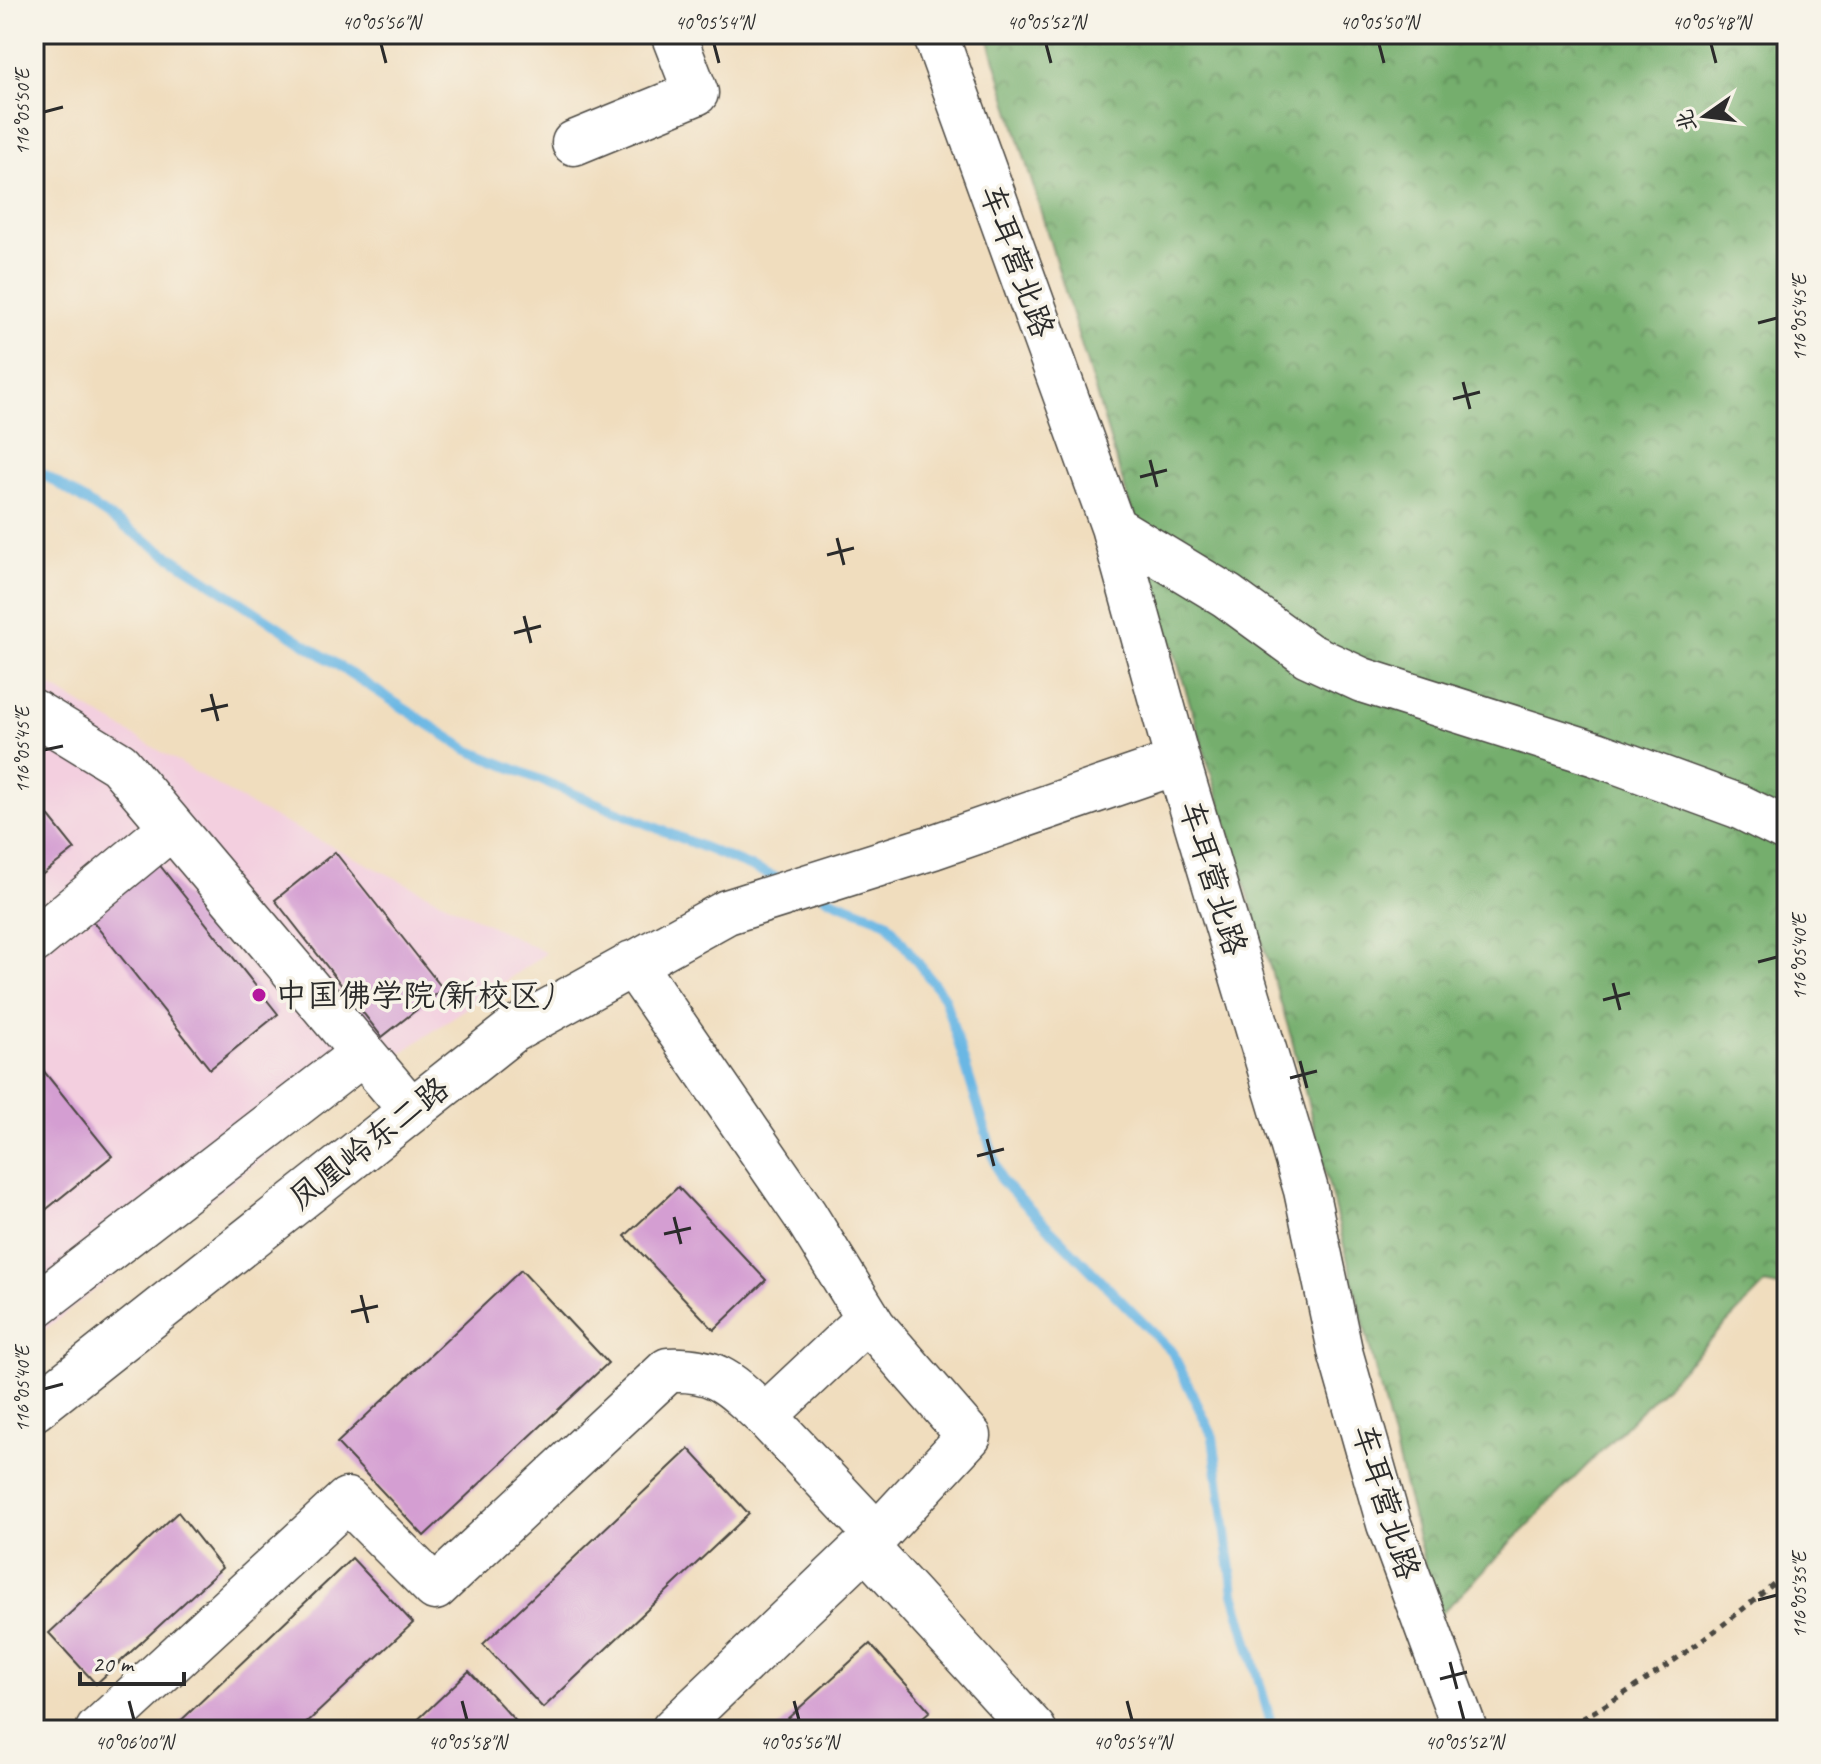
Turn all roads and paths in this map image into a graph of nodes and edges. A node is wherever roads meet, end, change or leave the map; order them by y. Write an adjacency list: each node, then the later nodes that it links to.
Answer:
1 (673, 34): 3 (street)
2 (935, 34): 4 (street, 车耳营北路)
3 (574, 143)
4 (1113, 527): 6 (street, 车耳营北路); 8 (street)
5 (34, 712): 7 (street)
6 (1178, 762): 10 (street, 凤凰岭东二路); 22 (street, 车耳营北路)
7 (172, 827): 9 (street); 11 (street)
8 (1787, 830)
9 (34, 941)
10 (632, 963): 12 (street, 凤凰岭东二路); 14 (street)
11 (363, 1053): 12 (street); 13 (street)
12 (411, 1110): 15 (street, 凤凰岭东二路)
13 (34, 1307)
14 (868, 1319): 16 (street); 17 (street)
15 (34, 1409)
16 (765, 1416): 17 (street); 19 (street)
17 (877, 1535): 20 (street); 21 (street)
18 (1787, 1572): 23 (path)
19 (98, 1730)
20 (673, 1730)
21 (1034, 1730)
22 (1465, 1730)
23 (1561, 1730)

